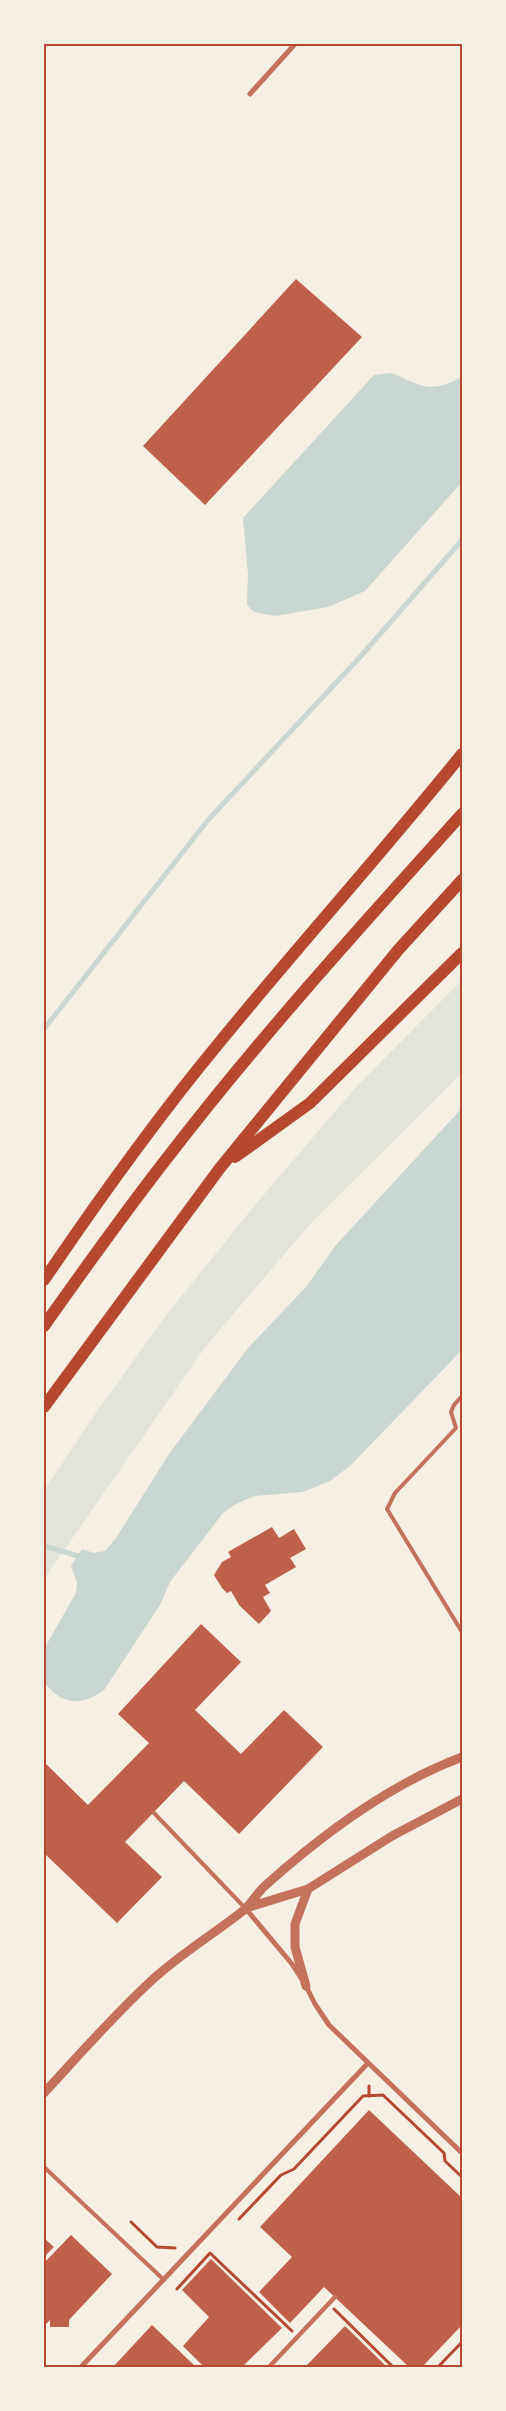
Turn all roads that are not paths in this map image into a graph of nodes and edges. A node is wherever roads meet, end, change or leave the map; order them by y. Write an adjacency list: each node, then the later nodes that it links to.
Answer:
1 (295, 44): 2 (street)
2 (250, 94)
3 (462, 754): 8 (highway)
4 (462, 814): 9 (highway)
5 (462, 880): 7 (highway)
6 (462, 953): 7 (highway)
7 (220, 1168): 11 (highway)
8 (44, 1280)
9 (44, 1326)
10 (462, 1396): 12 (lane)
11 (44, 1407)
12 (462, 1632)
13 (462, 1757): 17 (street)
14 (462, 1799): 16 (street)
15 (154, 1813): 17 (lane)
16 (308, 1889): 17 (street); 18 (street)
17 (246, 1908): 18 (street); 20 (street)
18 (306, 1986): 19 (street)
19 (368, 2063): 21 (street); 23 (street)
20 (44, 2093)
21 (462, 2152)
22 (44, 2167): 23 (lane)
23 (164, 2280): 25 (street)
24 (335, 2297): 26 (street)
25 (81, 2367)
26 (269, 2367)

